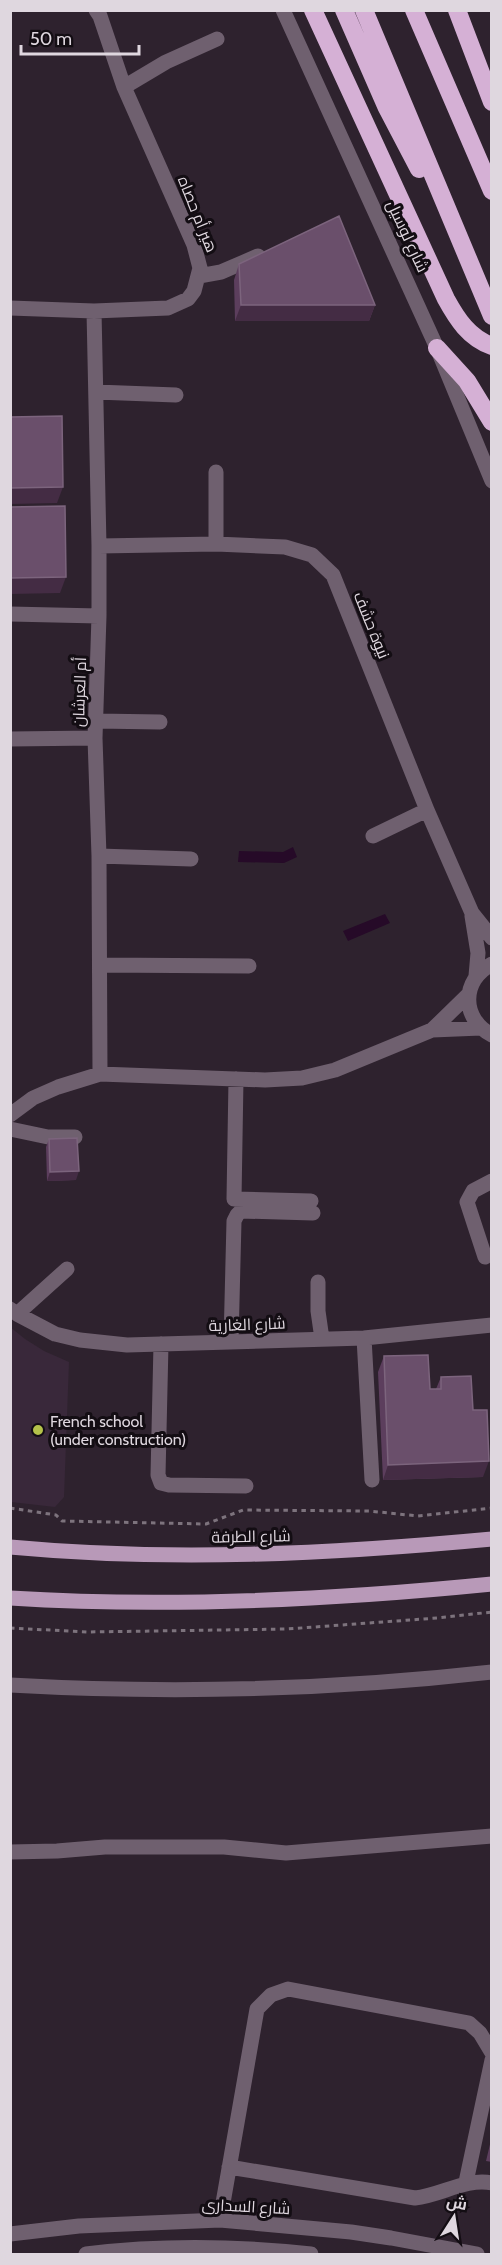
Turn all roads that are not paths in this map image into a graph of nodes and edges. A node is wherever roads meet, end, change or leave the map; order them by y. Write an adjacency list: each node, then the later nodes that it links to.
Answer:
1 (96, 10): 9 (street, هير أم حصاه)
2 (283, 10): 19 (street, شارع لوسيل)
3 (313, 10): 18 (highway)
4 (344, 10): 14 (highway)
5 (364, 10): 14 (highway)
6 (414, 10): 11 (highway)
7 (457, 10): 10 (highway)
8 (217, 39): 9 (street)
9 (124, 87): 13 (street, هير أم حصاه)
10 (492, 102)
11 (492, 191)
12 (275, 249): 13 (street)
13 (199, 276): 16 (street, هير أم حصاه)
14 (478, 284): 17 (highway)
15 (10, 308): 16 (street, هير أم حصاه)
16 (94, 311): 20 (street, أم العرشان)
17 (492, 316)
18 (492, 346)
19 (437, 348): 22 (highway); 24 (street, شارع لوسيل)
20 (96, 392): 21 (street); 26 (street, أم العرشان)
21 (176, 395)
22 (492, 422)
23 (216, 472): 25 (street)
24 (492, 481)
25 (216, 544): 26 (street, نيوة حشف); 33 (street, نيوة حشف)
26 (99, 546): 28 (street, أم العرشان)
27 (10, 614): 28 (street)
28 (99, 616): 29 (street, أم العرشان)
29 (97, 721): 30 (street); 31 (street, أم العرشان)
30 (160, 722)
31 (95, 738): 32 (street); 35 (street, أم العرشان)
32 (10, 739)
33 (427, 810): 34 (street); 37 (street, نيوة حشف)
34 (374, 836)
35 (99, 856): 36 (street); 40 (street, أم العرشان)
36 (191, 859)
37 (472, 913): 38 (street, نيوة حشف); 42 (street, نيوة حشف)
38 (492, 939)
39 (492, 964): 42 (street)
40 (100, 965): 41 (street); 46 (street, أم العرشان)
41 (249, 966)
42 (476, 976): 43 (street)
43 (468, 995): 44 (street); 45 (street)
44 (432, 1030): 45 (street); 47 (street)
45 (486, 1032)
46 (100, 1074): 47 (street); 48 (street)
47 (236, 1079): 59 (street)
48 (10, 1115)
49 (10, 1129): 50 (street)
50 (75, 1137)
51 (492, 1182): 52 (street)
52 (485, 1257)
53 (68, 1269): 55 (street)
54 (318, 1282): 58 (street)
55 (14, 1312): 60 (street, شارع الغارية)
56 (492, 1325): 57 (street, شارع الغارية)
57 (364, 1338): 58 (street, شارع الغارية); 61 (street)
58 (322, 1339): 59 (street, شارع الغارية)
59 (231, 1342): 60 (street, شارع الغارية)
60 (161, 1344): 62 (street)
61 (372, 1480)
62 (246, 1486)
63 (492, 1539): 64 (main road, شارع الطرفة)
64 (10, 1547)
65 (492, 1584): 66 (main road)
66 (12, 1599)
67 (492, 1672): 68 (street)
68 (10, 1685)
69 (492, 1836): 70 (street)
70 (10, 1852)
71 (492, 2053): 73 (street)
72 (492, 2060): 74 (street)
73 (229, 2167): 74 (street); 76 (street)
74 (466, 2182): 75 (street)
75 (492, 2182)
76 (220, 2220): 77 (street, شارع السدارى); 80 (street, شارع السدارى)
77 (10, 2234)
78 (86, 2254): 79 (street)
79 (311, 2254)
80 (477, 2254)

